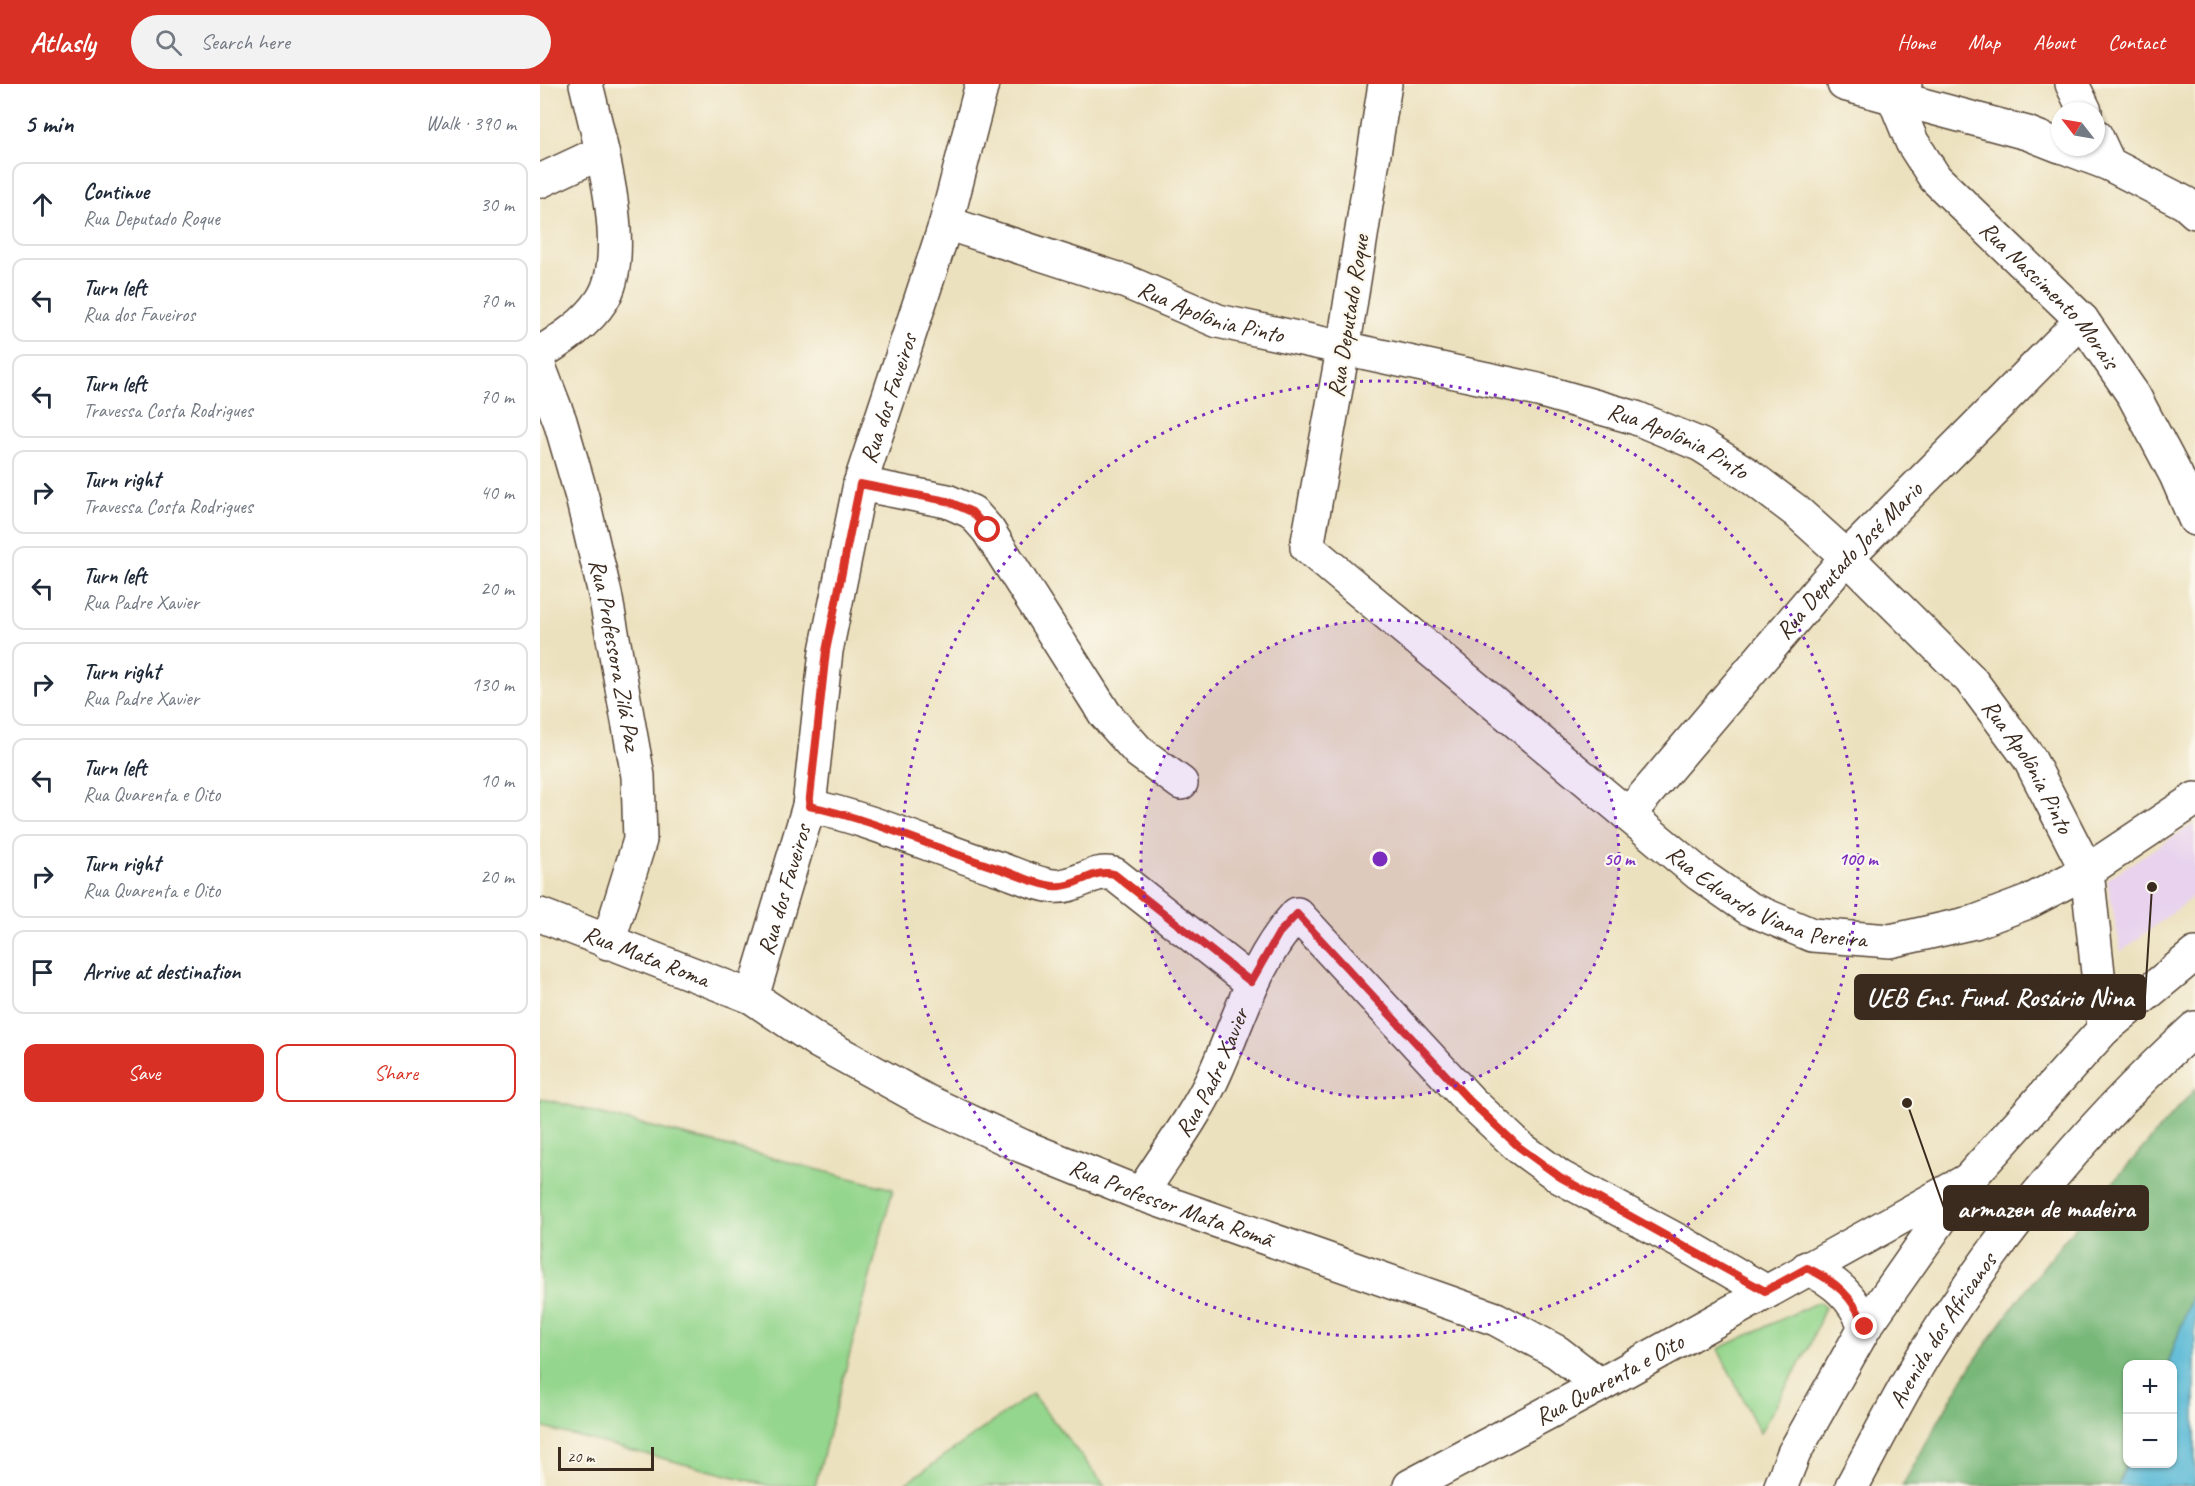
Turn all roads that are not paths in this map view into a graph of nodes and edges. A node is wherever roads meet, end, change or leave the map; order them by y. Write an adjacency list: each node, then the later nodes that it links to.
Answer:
1 (586, 84): 9 (street)
2 (982, 84): 13 (street, Rua dos Faveiros)
3 (1386, 84): 15 (street, Rua Deputado Roque)
4 (1844, 84): 6 (street)
5 (2072, 84): 7 (street)
6 (1899, 91): 8 (street); 14 (street, Rua Nascimento Morais)
7 (2081, 102)
8 (2051, 142)
9 (602, 152): 11 (street); 16 (street)
10 (2105, 152): 12 (street)
11 (540, 181)
12 (2195, 212)
13 (946, 223): 15 (street, Rua Apolônia Pinto); 20 (street, Rua dos Faveiros)
14 (2082, 320): 21 (street, Rua Nascimento Morais); 23 (street, Rua Deputado José Mario)
15 (1343, 350): 22 (street, Rua Deputado Roque); 23 (street, Rua Apolônia Pinto)
16 (540, 353)
17 (540, 369): 18 (street, Rua Professora Zilá Paz)
18 (560, 421): 19 (street); 30 (street, Rua Professora Zilá Paz)
19 (540, 450)
20 (860, 484): 24 (street); 26 (street, Rua dos Faveiros)
21 (2195, 519)
22 (1307, 547): 27 (street, Rua Eduardo Viana Pereira)
23 (1847, 557): 27 (street, Rua Deputado José Mario); 28 (street, Rua Apolônia Pinto)
24 (1181, 783)
25 (2195, 799): 28 (street, Rua Eduardo Viana Pereira)
26 (809, 806): 32 (street); 33 (street, Rua dos Faveiros)
27 (1629, 814): 28 (street, Rua Eduardo Viana Pereira)
28 (2087, 871): 35 (street, Rua Apolônia Pinto)
29 (540, 915): 30 (street, Rua Mata Roma)
30 (608, 943): 33 (street, Rua Mata Roma)
31 (2195, 954): 35 (street)
32 (1251, 982): 37 (street, Rua Padre Xavier); 39 (street, Rua Padre Xavier)
33 (752, 997): 37 (street, Rua Professor Mata Romã)
34 (2195, 1028): 44 (street, Avenida dos Africanos)
35 (2104, 1029): 36 (street)
36 (1968, 1180): 38 (street, Rua Quarenta e Oito); 40 (street)
37 (1141, 1194): 41 (street, Rua Professor Mata Romã)
38 (1807, 1268): 39 (street, Rua Quarenta e Oito); 40 (street)
39 (1765, 1291): 41 (street, Rua Quarenta e Oito)
40 (1865, 1327): 43 (street)
41 (1600, 1385): 42 (street, Rua Quarenta e Oito)
42 (1410, 1486)
43 (1781, 1486)
44 (1852, 1486)

